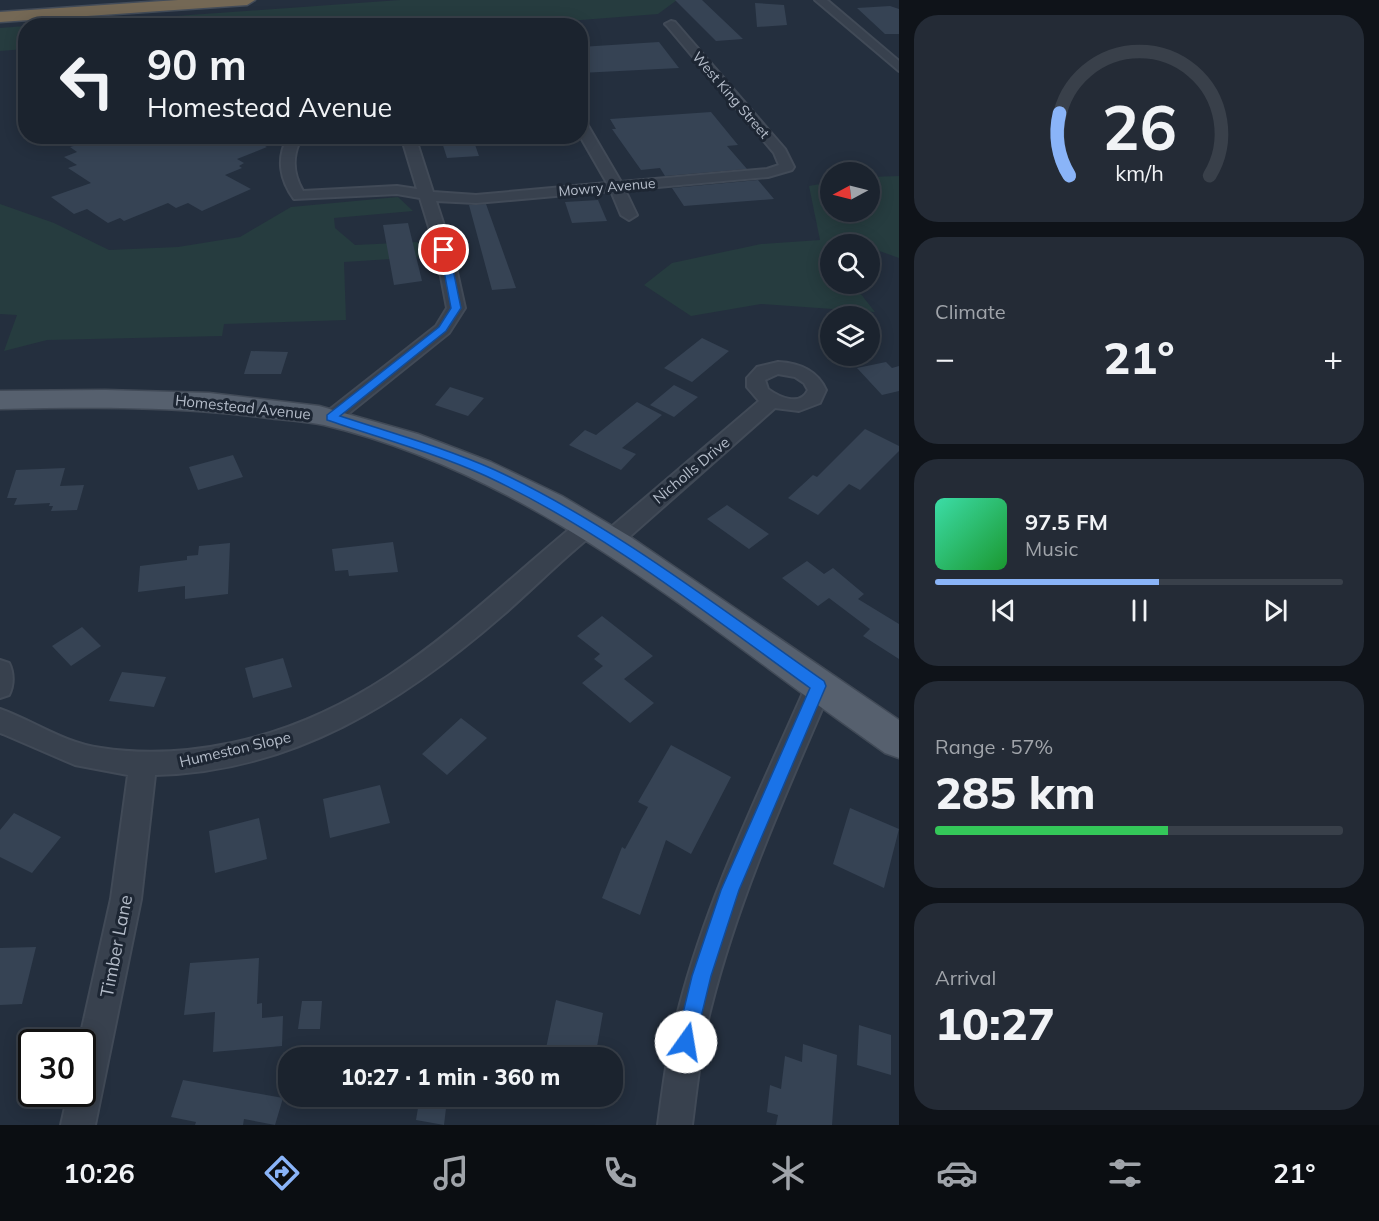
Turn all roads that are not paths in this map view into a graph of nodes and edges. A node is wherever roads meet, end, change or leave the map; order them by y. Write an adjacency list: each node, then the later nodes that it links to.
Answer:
1 (247, 0): 3 (highway)
2 (820, 0): 5 (street)
3 (0, 17)
4 (671, 24): 9 (street, West King Street)
5 (897, 62)
6 (588, 138): 10 (street)
7 (291, 144): 11 (street, Mowry Avenue)
8 (411, 144): 11 (street)
9 (786, 167): 10 (street, Mowry Avenue)
10 (616, 186): 11 (street, Mowry Avenue); 12 (street)
11 (427, 194): 15 (street)
12 (629, 215)
13 (0, 400): 15 (main road, Homestead Avenue)
14 (772, 400): 16 (street, Nicholls Drive)
15 (331, 418): 16 (main road, Homestead Avenue)
16 (599, 533): 18 (main road, Homestead Avenue); 22 (street, Humeston Slope)
17 (0, 670): 19 (street)
18 (819, 686): 21 (main road, Homestead Avenue); 24 (street)
19 (0, 688)
20 (0, 720): 22 (street, Humeston Slope)
21 (899, 741)
22 (143, 765): 23 (street, Timber Lane)
23 (78, 1125)
24 (675, 1125)

